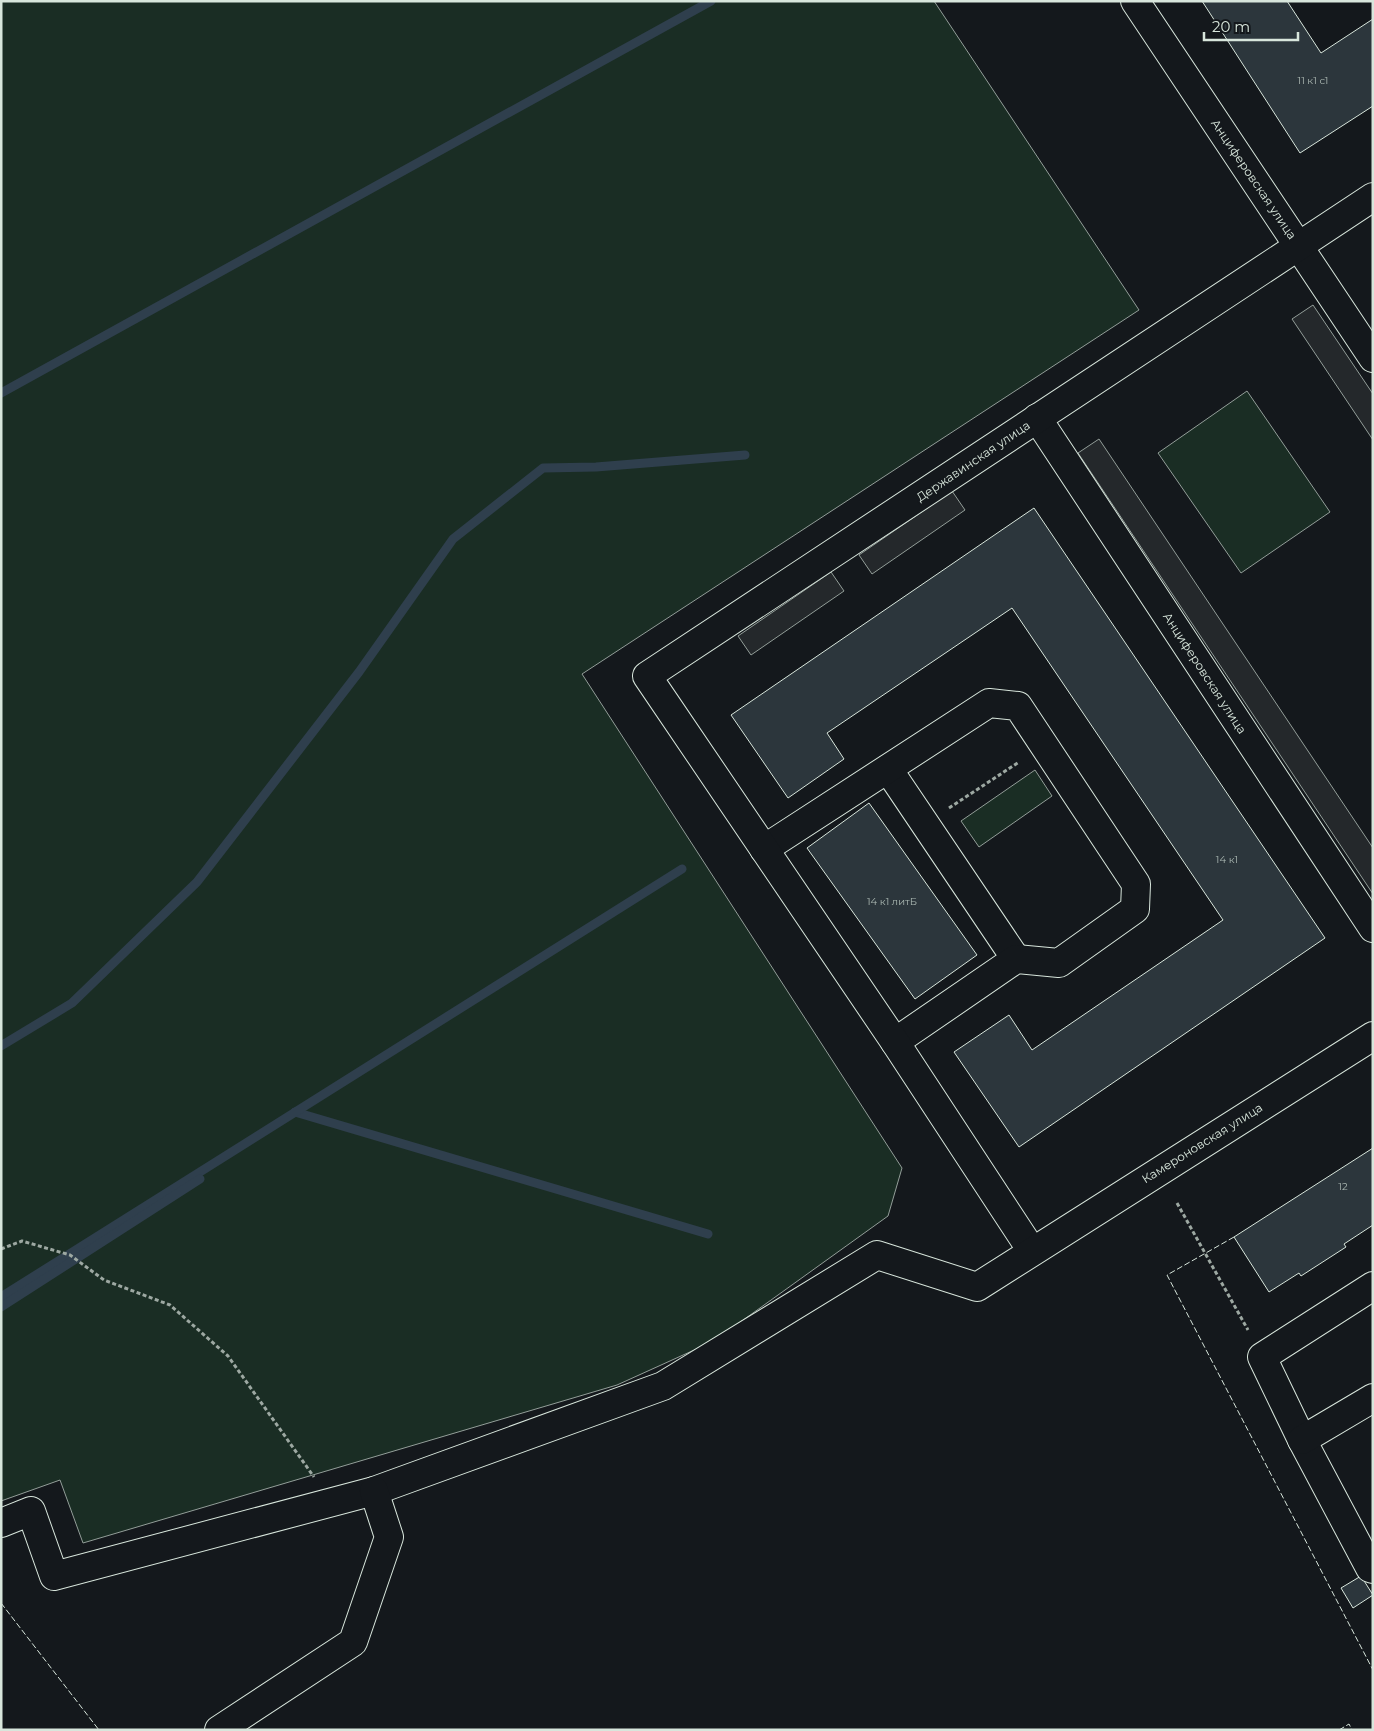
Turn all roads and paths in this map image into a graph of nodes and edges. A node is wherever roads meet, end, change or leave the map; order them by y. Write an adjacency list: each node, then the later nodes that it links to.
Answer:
1 (1135, 1): 3 (street, Анциферовская улица)
2 (1373, 197): 3 (street, Державинская улица)
3 (1298, 245): 4 (street, Анциферовская улица); 5 (street, Державинская улица)
4 (1373, 358)
5 (1037, 418): 9 (street, Державинская улица); 10 (street, Анциферовская улица)
6 (1044, 745): 7 (street); 8 (path); 11 (street)
7 (888, 770): 8 (street); 9 (street)
8 (924, 825): 11 (street)
9 (764, 849): 13 (street)
10 (1373, 928)
11 (1016, 959): 13 (street)
12 (1373, 1036): 16 (street, Камероновская улица)
13 (895, 1042): 16 (street)
14 (1177, 1203): 18 (path)
15 (1, 1249): 22 (path)
16 (1032, 1251): 21 (street, Камероновская улица)
17 (1373, 1286): 18 (street)
18 (1262, 1357): 20 (street)
19 (1373, 1398): 20 (street)
20 (1302, 1440): 24 (street)
21 (374, 1491): 22 (street); 25 (street)
22 (331, 1502): 23 (street)
23 (1, 1523)
24 (1373, 1569)
25 (219, 1730)

